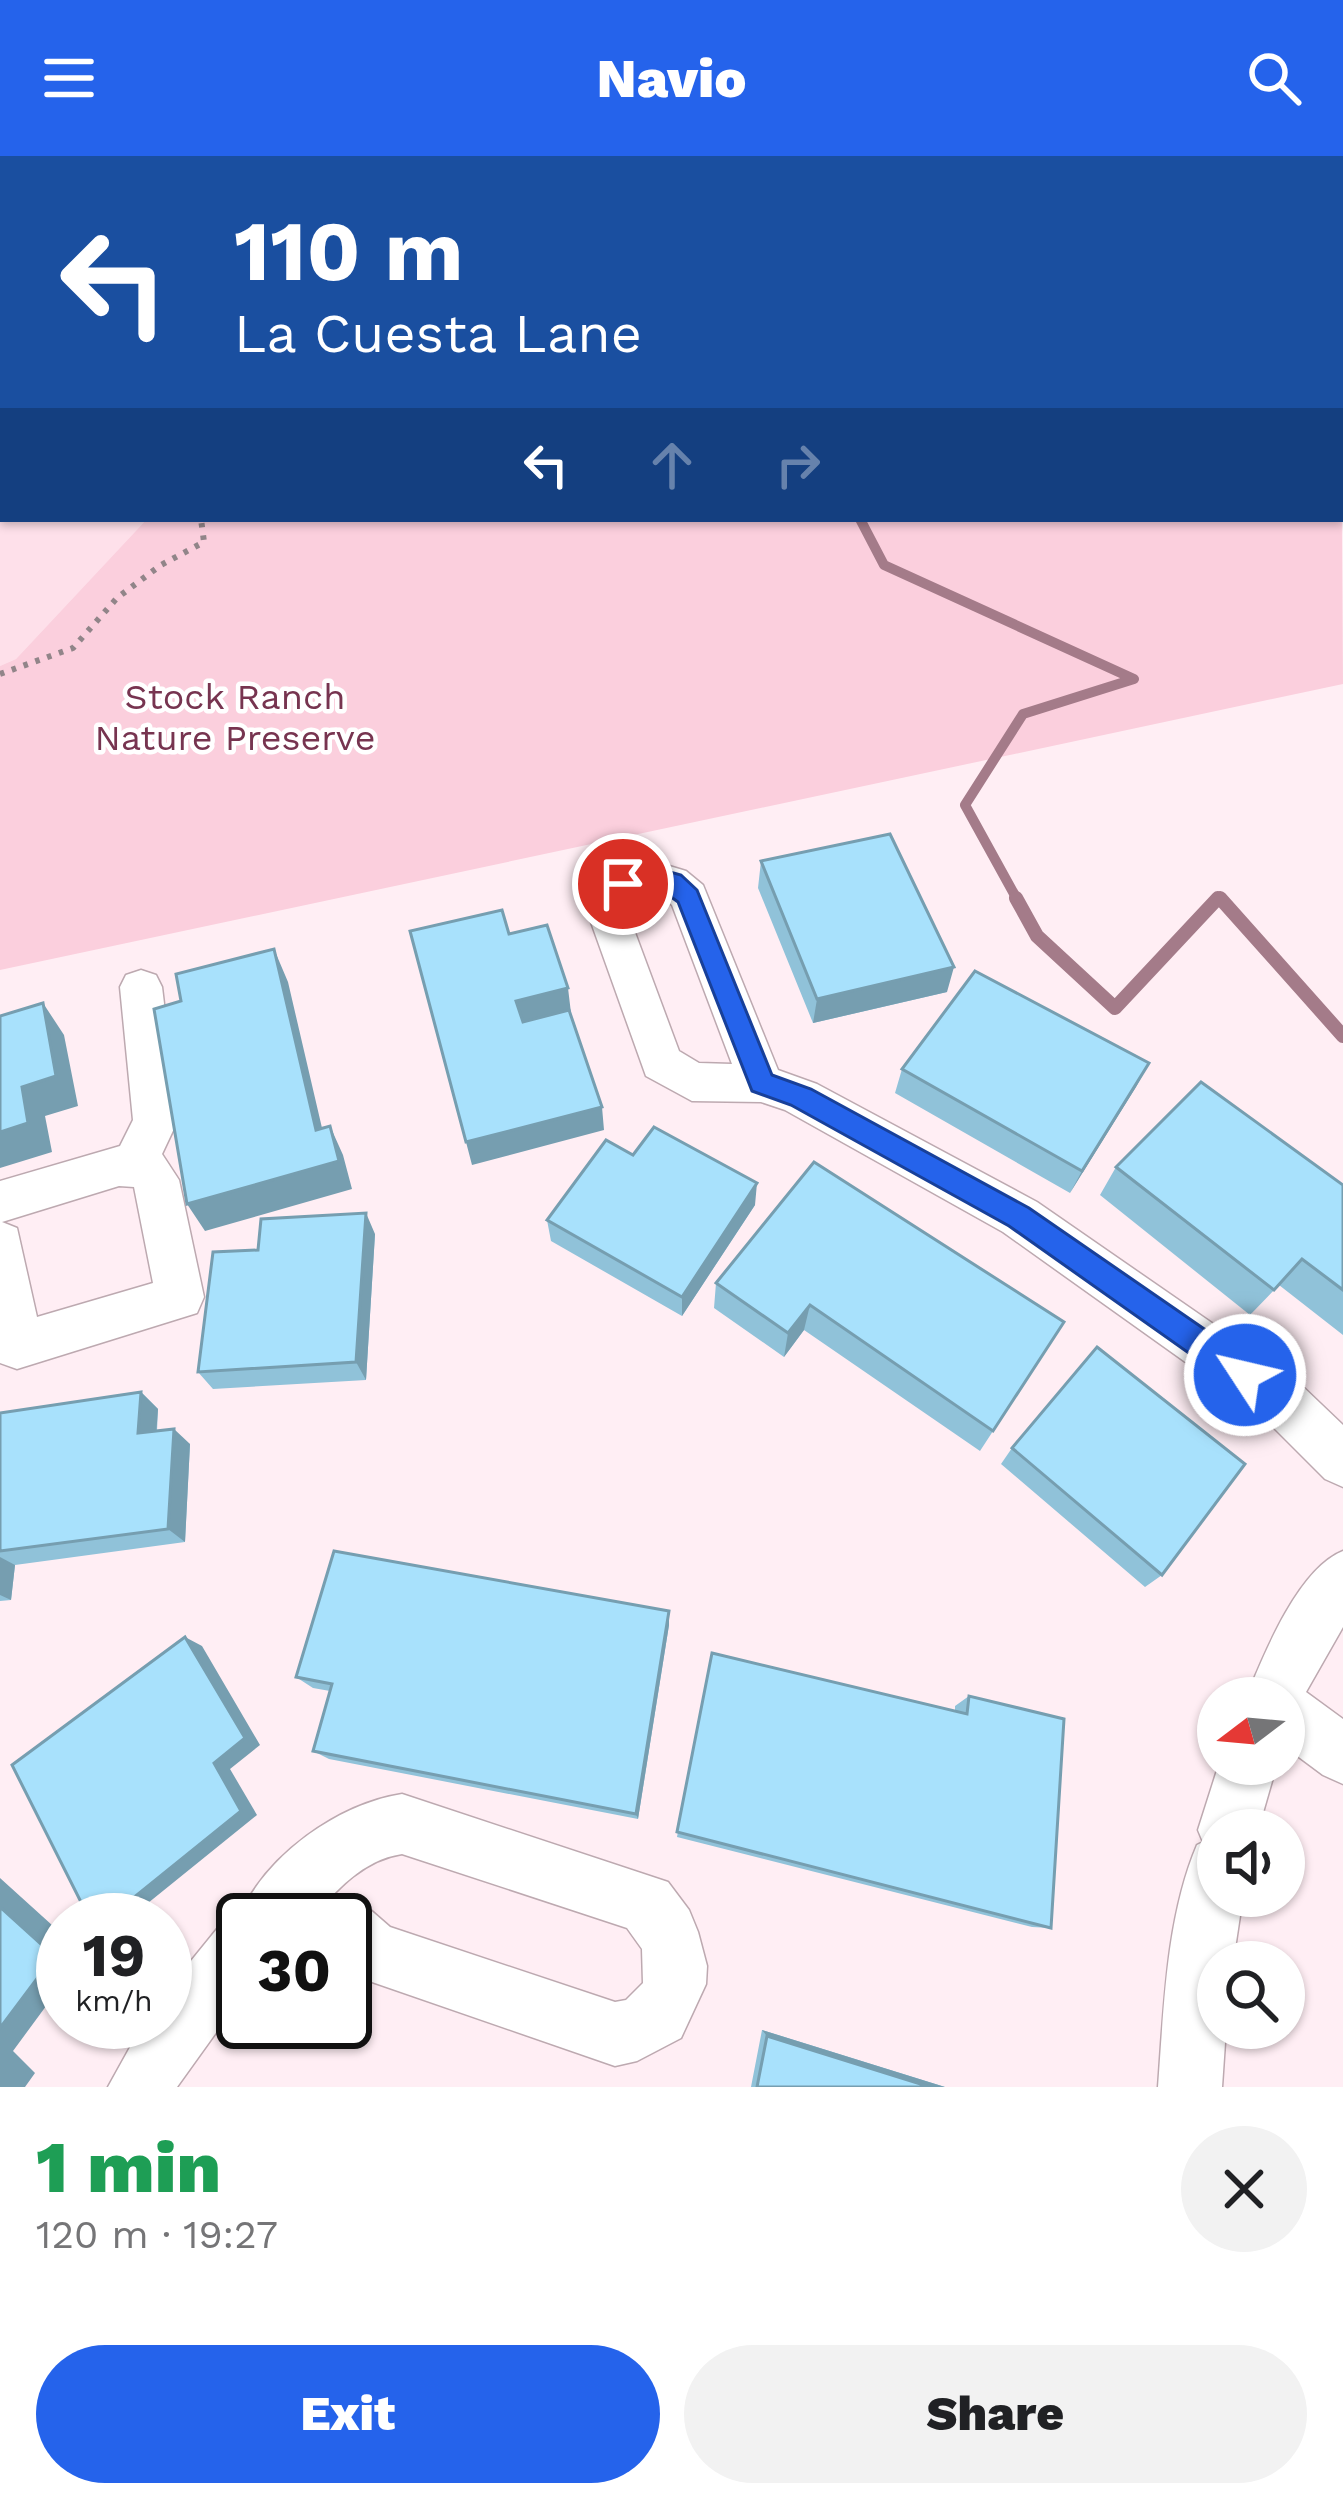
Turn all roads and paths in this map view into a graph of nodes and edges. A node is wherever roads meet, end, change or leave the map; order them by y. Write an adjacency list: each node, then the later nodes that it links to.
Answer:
1 (201, 522): 2 (path)
2 (0, 674)
3 (141, 988): 5 (street)
4 (761, 1083): 4 (street); 8 (street)
5 (134, 1165): 6 (street); 7 (street)
6 (0, 1202)
7 (0, 1243)
8 (1343, 1461)
9 (1343, 1578): 10 (street)
10 (1284, 1677)
11 (1305, 1727): 12 (street)
12 (1343, 1755)
13 (314, 1893): 15 (street)
14 (1209, 1917): 18 (street)
15 (372, 1952)
16 (216, 1979): 17 (street)
17 (140, 2087)
18 (1190, 2087)

